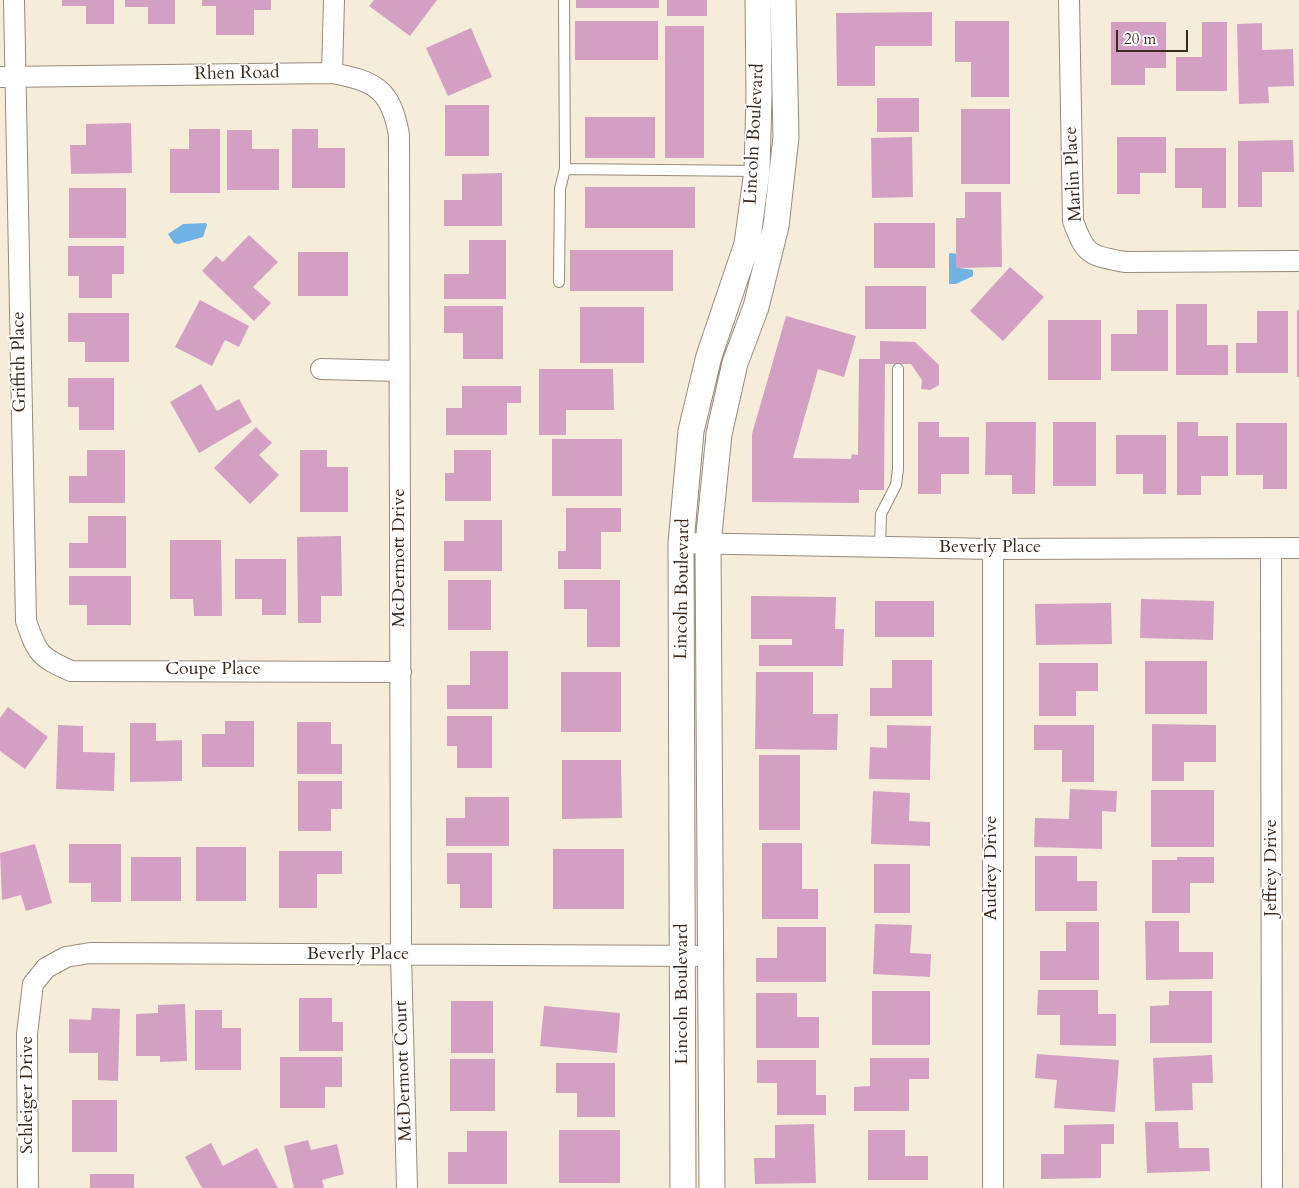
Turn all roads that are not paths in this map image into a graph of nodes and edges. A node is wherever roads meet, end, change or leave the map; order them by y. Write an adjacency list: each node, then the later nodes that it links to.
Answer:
1 (14, 0): 8 (street, Griffith Place)
2 (334, 0): 7 (street)
3 (564, 0): 10 (lane)
4 (758, 0): 11 (street, Lincoln Boulevard)
5 (783, 0): 13 (street, Lincoln Boulevard)
6 (1069, 0): 12 (street, Marlin Place)
7 (332, 73): 8 (street, Rhen Road); 9 (street, Rhen Road)
8 (7, 77): 24 (street, Griffith Place)
9 (399, 162): 17 (street, McDermott Drive)
10 (565, 169): 11 (lane); 14 (lane)
11 (757, 170): 13 (street, Lincoln Boulevard)
12 (1299, 261)
13 (749, 281): 18 (street, Lincoln Boulevard); 19 (street, Lincoln Boulevard)
14 (558, 282)
15 (321, 369): 17 (street)
16 (898, 369): 20 (lane)
17 (399, 371): 25 (street, McDermott Drive)
18 (681, 544): 19 (street, Beverly Place); 27 (street, Lincoln Boulevard)
19 (708, 544): 20 (street, Beverly Place); 28 (street, Lincoln Boulevard)
20 (880, 547): 23 (street, Beverly Place)
21 (1271, 548): 22 (street, Beverly Place); 23 (street, Beverly Place); 35 (street, Jeffrey Drive)
22 (1299, 548)
23 (993, 549): 34 (street, Audrey Drive)
24 (34, 645): 25 (street, Coupe Place)
25 (401, 672): 26 (street, McDermott Drive)
26 (401, 955): 27 (street, Beverly Place); 29 (street, Beverly Place); 31 (street, McDermott Court)
27 (684, 956): 28 (street, Beverly Place); 32 (street, Lincoln Boulevard)
28 (712, 956): 33 (street, Lincoln Boulevard)
29 (31, 1003): 30 (street, Schleiger Drive)
30 (28, 1188)
31 (407, 1188)
32 (683, 1188)
33 (712, 1188)
34 (993, 1188)
35 (1272, 1188)

